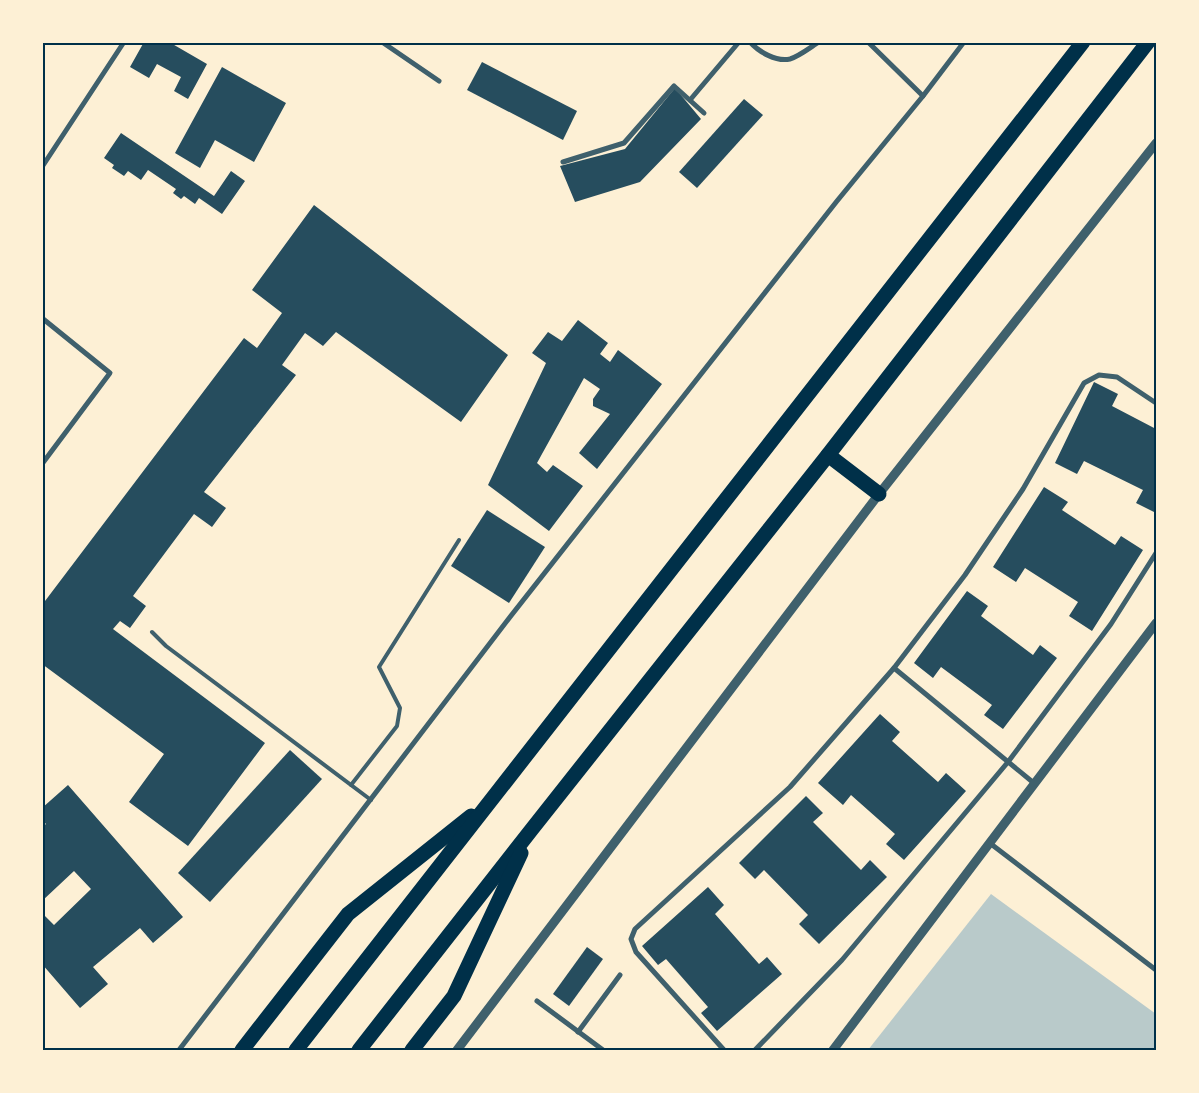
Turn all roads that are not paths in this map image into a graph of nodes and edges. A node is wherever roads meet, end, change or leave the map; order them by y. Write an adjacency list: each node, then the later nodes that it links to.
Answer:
1 (124, 42): 16 (street)
2 (382, 42): 10 (street)
3 (739, 42): 12 (street)
4 (750, 42): 5 (street)
5 (819, 42)
6 (868, 42): 11 (street)
7 (964, 42): 11 (street)
8 (1083, 42): 31 (highway)
9 (1148, 42): 19 (highway)
10 (439, 81)
11 (923, 96): 30 (street)
12 (690, 100): 13 (street); 15 (street)
13 (704, 112)
14 (1156, 143): 21 (street)
15 (563, 162)
16 (42, 167)
17 (42, 318): 20 (street)
18 (1156, 403): 26 (street)
19 (828, 455): 21 (highway); 32 (highway)
20 (42, 464)
21 (878, 494): 43 (street)
22 (460, 540): 29 (lane)
23 (1156, 553): 27 (street)
24 (1156, 622): 28 (street)
25 (152, 632): 29 (lane)
26 (894, 668): 27 (street); 45 (street)
27 (1008, 762): 28 (street); 46 (street)
28 (1035, 784): 33 (street)
29 (350, 785): 30 (lane)
30 (371, 800): 38 (street)
31 (490, 801): 39 (highway); 40 (highway)
32 (532, 828): 41 (highway); 42 (highway)
33 (990, 844): 34 (street); 47 (street)
34 (1156, 970)
35 (620, 975): 37 (street)
36 (537, 1001): 37 (street)
37 (578, 1032): 44 (street)
38 (179, 1050)
39 (242, 1050)
40 (296, 1050)
41 (359, 1050)
42 (412, 1050)
43 (457, 1050)
44 (603, 1050)
45 (724, 1050)
46 (754, 1050)
47 (833, 1050)

